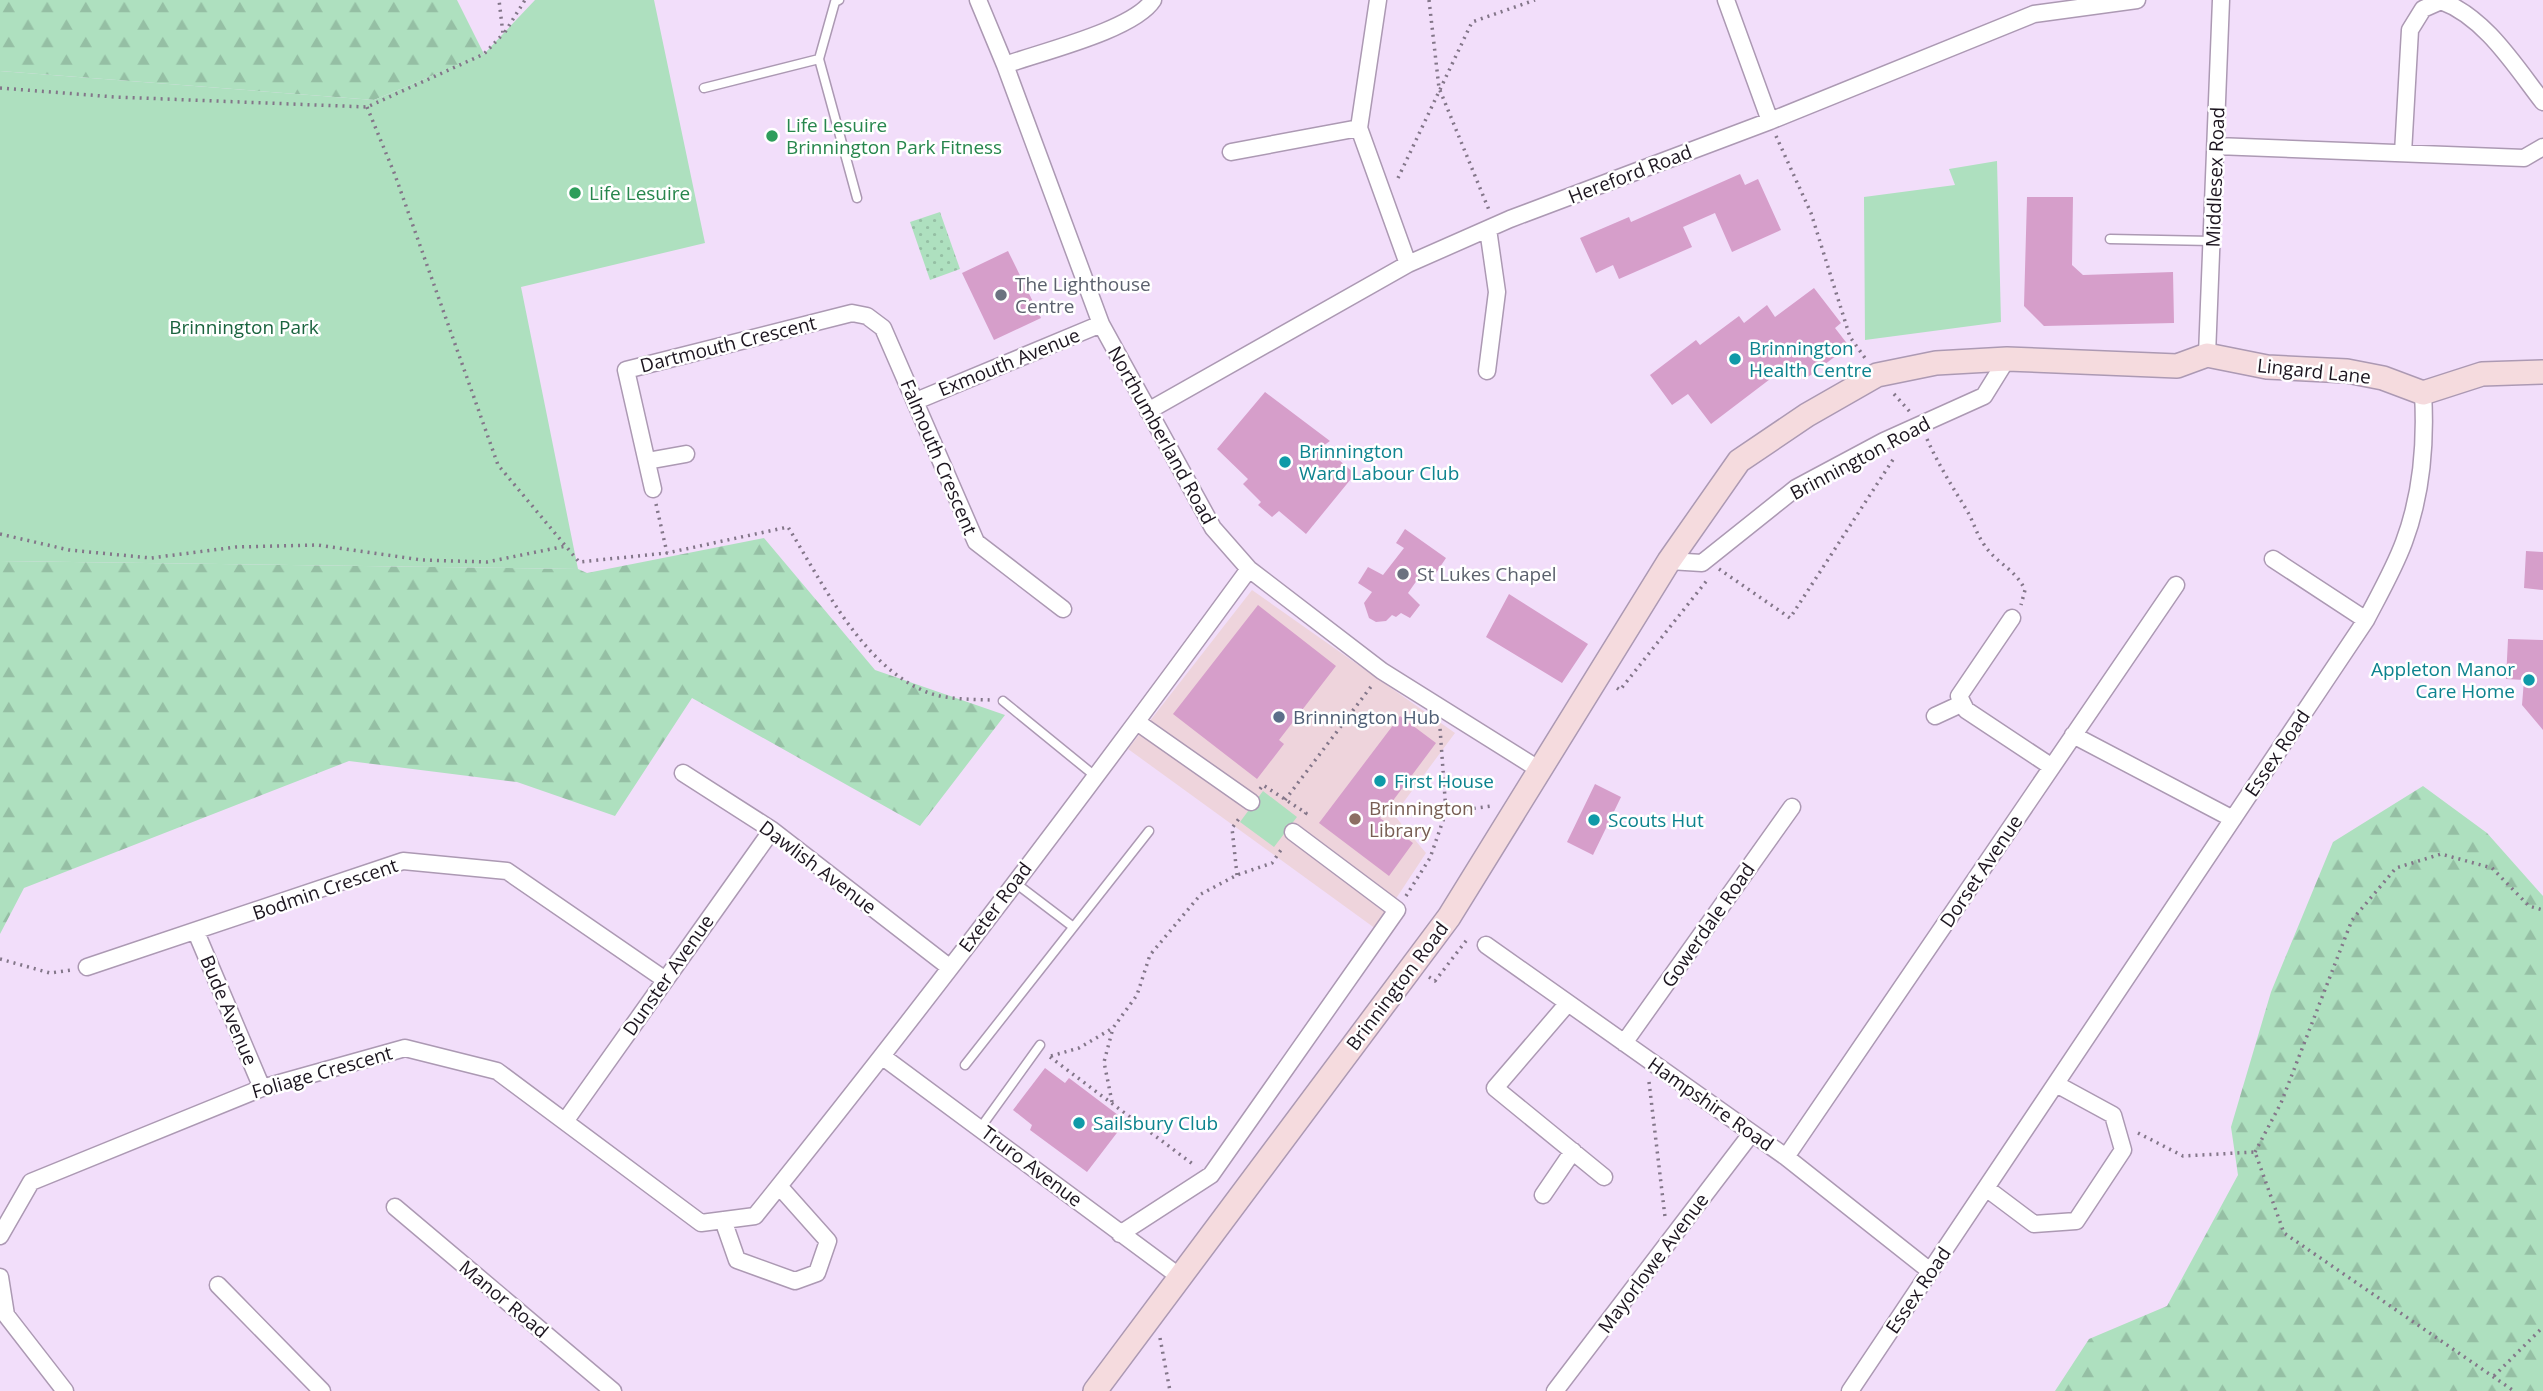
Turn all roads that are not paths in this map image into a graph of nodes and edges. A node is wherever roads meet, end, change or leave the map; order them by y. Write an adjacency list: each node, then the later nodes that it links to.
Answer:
1 (839, 0): 9 (lane)
2 (978, 0): 10 (street, Northumberland Road)
3 (1153, 0): 10 (street)
4 (1378, 0): 14 (street)
5 (1726, 0): 13 (street)
6 (2137, 0): 8 (street, Hereford Road)
7 (2221, 0): 15 (street, Middlesex Road)
8 (2033, 7): 13 (street, Hereford Road)
9 (819, 59): 11 (lane); 19 (lane)
10 (1005, 65): 25 (street, Northumberland Road)
11 (704, 88)
12 (2543, 102): 18 (street)
13 (1770, 121): 20 (street, Hereford Road)
14 (1359, 128): 17 (street); 23 (street)
15 (2216, 146): 18 (street); 22 (street, Middlesex Road)
16 (2543, 147): 18 (street)
17 (1231, 152)
18 (2403, 153)
19 (857, 198)
20 (1492, 227): 23 (street, Hereford Road); 28 (street)
21 (2110, 239): 22 (lane)
22 (2212, 241): 26 (street, Middlesex Road)
23 (1408, 264): 32 (street, Hereford Road)
24 (867, 316): 31 (street, Falmouth Crescent); 34 (street, Dartmouth Crescent)
25 (1101, 324): 31 (street, Exmouth Avenue); 32 (street, Northumberland Road)
26 (2207, 355): 27 (street, Brinnington Road); 30 (street, Lingard Lane)
27 (2007, 359): 37 (street, Brinnington Road); 37 (street, Brinnington Road)
28 (1487, 371)
29 (2543, 372): 30 (street)
30 (2423, 393): 42 (street, Essex Road)
31 (916, 401): 40 (street, Falmouth Crescent)
32 (1148, 411): 38 (street, Northumberland Road)
33 (686, 454): 34 (street)
34 (647, 461): 35 (street, Dartmouth Crescent)
35 (653, 489)
36 (2273, 559): 42 (street)
37 (1669, 561): 49 (street, Brinnington Road)
38 (1249, 569): 46 (street, Exeter Road); 49 (street, Northumberland Road)
39 (2176, 585): 47 (street, Dorset Avenue)
40 (1063, 609)
41 (2011, 618): 44 (street)
42 (2366, 620): 54 (street, Essex Road)
43 (1003, 701): 51 (lane)
44 (1961, 704): 45 (street); 48 (street)
45 (1935, 716)
46 (1137, 722): 51 (street, Exeter Road); 52 (street)
47 (2073, 735): 48 (street, Dorset Avenue); 54 (street)
48 (2052, 767): 76 (street, Dorset Avenue)
49 (1540, 770): 87 (street, Brinnington Road)
50 (683, 773): 55 (street, Dawlish Avenue)
51 (1095, 776): 58 (street, Exeter Road)
52 (1251, 802)
53 (1792, 807): 66 (street, Gowerdale Road)
54 (2233, 819): 70 (street, Essex Road)
55 (772, 830): 63 (street, Dawlish Avenue); 64 (street, Dunster Avenue)
56 (1149, 831): 59 (lane)
57 (1293, 832): 83 (street)
58 (1014, 882): 59 (lane); 63 (street, Exeter Road)
59 (1072, 926): 69 (lane)
60 (197, 932): 62 (street, Bodmin Crescent); 64 (street, Bodmin Crescent); 71 (street, Bude Avenue)
61 (1486, 945): 65 (street, Hampshire Road)
62 (87, 967)
63 (949, 967): 68 (street, Exeter Road)
64 (664, 979): 72 (street, Dunster Avenue)
65 (1567, 1003): 66 (street, Hampshire Road); 75 (street)
66 (1624, 1043): 74 (street, Hampshire Road)
67 (1040, 1045): 73 (lane)
68 (883, 1057): 73 (street, Truro Avenue); 78 (street, Exeter Road)
69 (965, 1065)
70 (2056, 1084): 79 (street, Essex Road); 79 (street)
71 (262, 1088): 72 (street, Foliage Crescent); 84 (street, Foliage Crescent)
72 (566, 1121): 82 (street, Foliage Crescent)
73 (981, 1128): 83 (street, Truro Avenue)
74 (1751, 1134): 76 (street, Hampshire Road); 94 (street, Mayorlowe Avenue)
75 (1573, 1151): 77 (street); 80 (street)
76 (1786, 1157): 85 (street, Hampshire Road)
77 (1604, 1177)
78 (779, 1186): 82 (street, Exeter Road); 82 (street)
79 (1986, 1188): 85 (street, Essex Road)
80 (1543, 1195)
81 (395, 1207): 93 (street, Manor Road)
82 (723, 1220)
83 (1120, 1234): 87 (street, Truro Avenue)
84 (0, 1236)
85 (1930, 1271): 95 (street, Essex Road)
86 (0, 1277): 89 (street)
87 (1180, 1277): 90 (street, Brinnington Road)
88 (218, 1285): 92 (street)
89 (3, 1317): 91 (street)
90 (1105, 1388)
91 (65, 1391)
92 (322, 1391)
93 (613, 1391)
94 (1555, 1391)
95 (1850, 1391)

